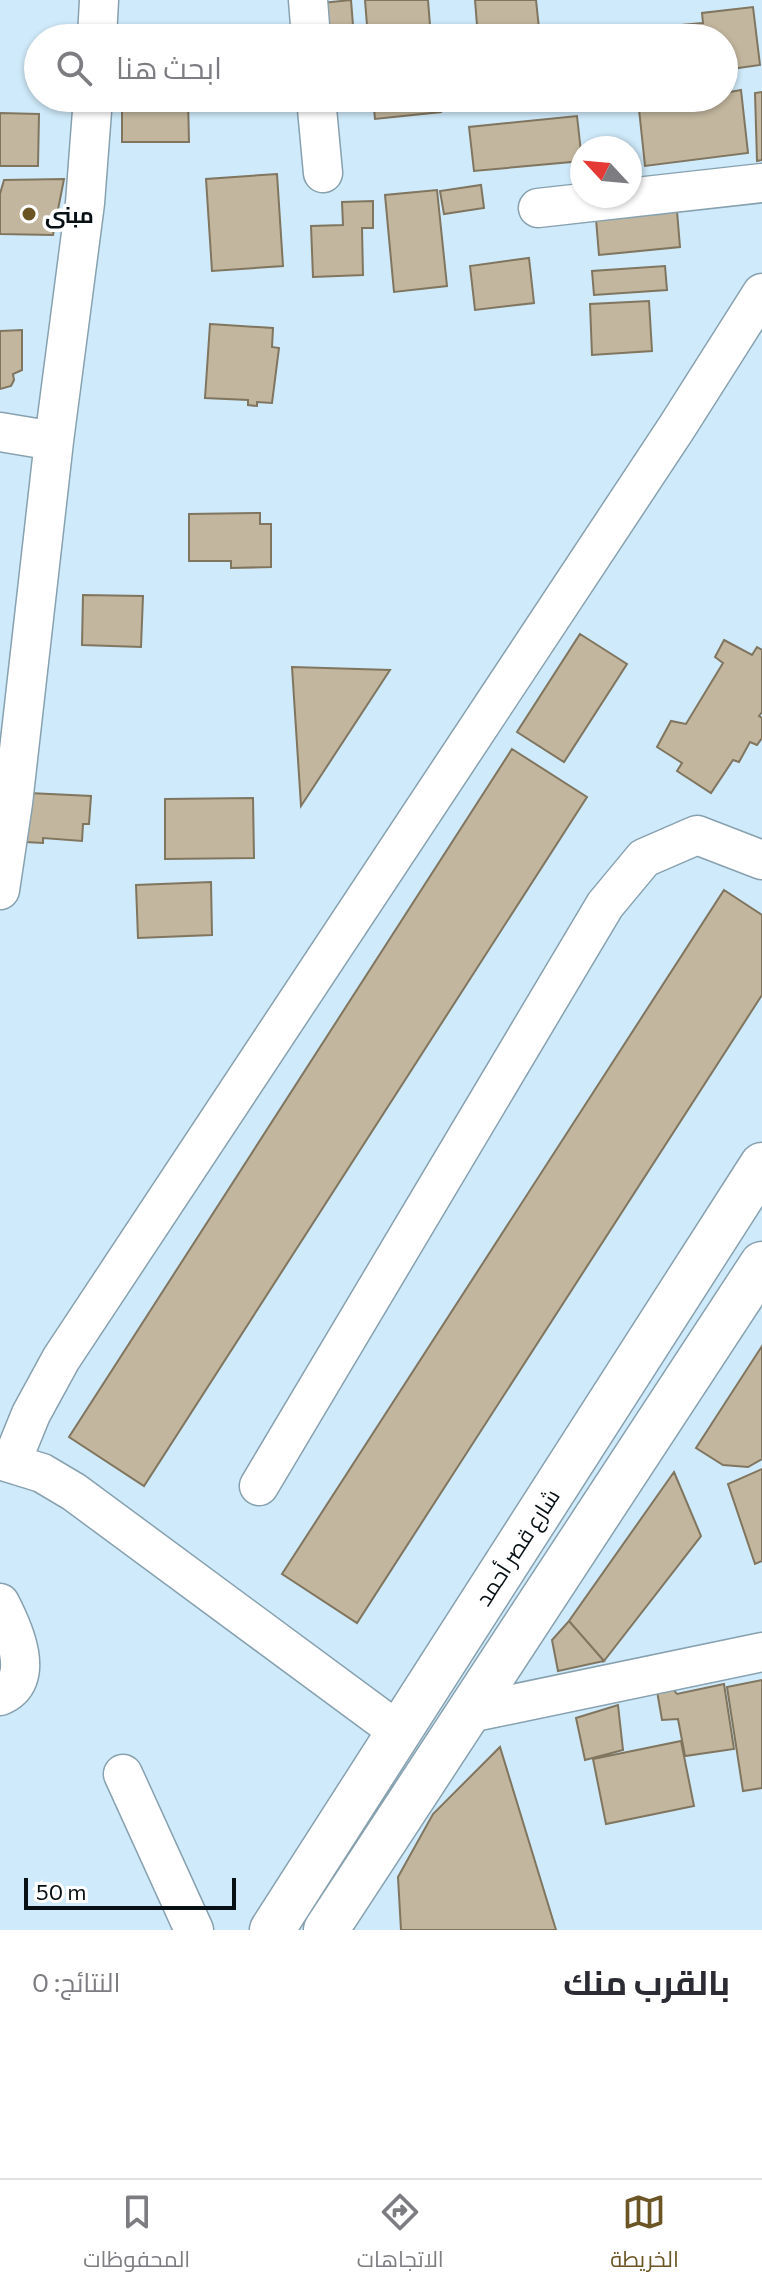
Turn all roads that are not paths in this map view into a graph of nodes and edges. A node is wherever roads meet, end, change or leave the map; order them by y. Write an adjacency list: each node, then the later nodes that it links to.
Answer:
1 (99, 0): 3 (street)
2 (308, 0): 4 (street)
3 (98, 24)
4 (310, 24)
5 (92, 112): 12 (street)
6 (317, 112): 7 (street)
7 (323, 173)
8 (762, 183): 9 (street)
9 (538, 208)
10 (762, 293): 17 (street)
11 (0, 432): 12 (street)
12 (54, 441): 14 (street)
13 (762, 860): 18 (street)
14 (0, 890)
15 (762, 1165): 23 (main road, شارع قصر أحمد)
16 (762, 1264): 22 (main road)
17 (6, 1462): 23 (street)
18 (259, 1486)
19 (0, 1603): 21 (street)
20 (762, 1652): 22 (street)
21 (0, 1696)
22 (470, 1713): 25 (main road)
23 (399, 1732): 27 (main road, شارع قصر أحمد)
24 (123, 1774): 26 (street)
25 (341, 1924)
26 (194, 1930)
27 (272, 1930)

